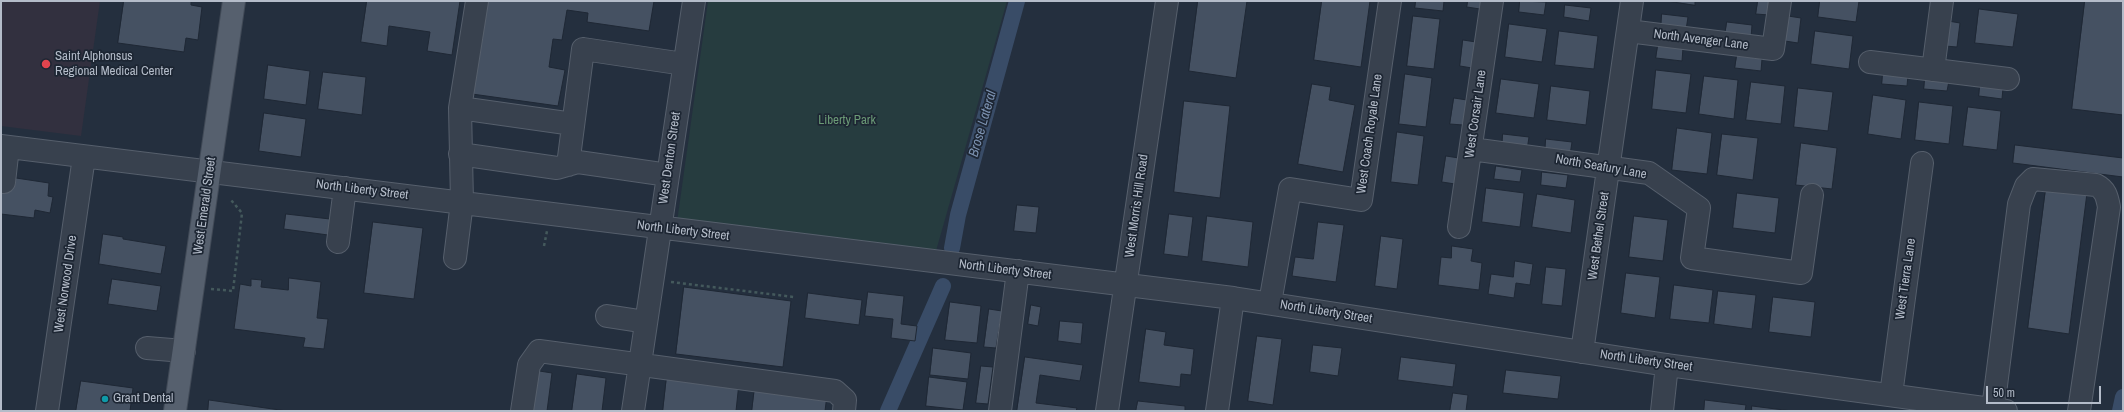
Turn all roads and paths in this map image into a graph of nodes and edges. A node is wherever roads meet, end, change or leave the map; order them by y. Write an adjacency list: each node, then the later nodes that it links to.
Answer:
1 (234, 1): 24 (main road, West Emerald Street)
2 (477, 1): 15 (street)
3 (694, 1): 12 (street, West Denton Street)
4 (1167, 1): 39 (street, West Morris Hill Road)
5 (1390, 1): 43 (street, West Coach Royale Lane)
6 (1492, 1): 18 (street, West Corsair Lane)
7 (1780, 1): 10 (street, North Avenger Lane)
8 (1942, 1): 13 (street)
9 (1628, 2): 10 (street, West Bethel Street)
10 (1628, 31): 23 (street, West Bethel Street)
11 (1870, 62): 13 (street)
12 (684, 64): 16 (street); 25 (street, West Denton Street)
13 (1933, 70): 14 (street)
14 (2008, 79)
15 (460, 108): 16 (street); 19 (street)
16 (573, 124): 22 (street)
17 (5, 147): 20 (street, North Liberty Street); 26 (street)
18 (1471, 148): 23 (street, North Seafury Lane); 31 (street, West Corsair Lane)
19 (460, 154): 22 (street); 30 (street)
20 (84, 157): 24 (street, North Liberty Street); 53 (street, West Norwood Drive)
21 (1922, 163): 51 (street, West Tierra Lane)
22 (568, 165): 25 (street)
23 (1609, 166): 28 (street, North Seafury Lane); 48 (street, West Bethel Street)
24 (210, 172): 27 (street, North Liberty Street); 47 (main road, West Emerald Street)
25 (668, 175): 32 (street, West Denton Street)
26 (4, 182)
27 (345, 188): 30 (street, North Liberty Street); 34 (street)
28 (1812, 195)
29 (231, 200): 40 (path)
30 (462, 202): 32 (street, North Liberty Street); 36 (street)
31 (1459, 227)
32 (660, 229): 37 (street, North Liberty Street); 45 (street, West Denton Street)
33 (547, 231): 35 (path)
34 (338, 242)
35 (544, 246)
36 (455, 258)
37 (1018, 271): 39 (street, North Liberty Street); 58 (street)
38 (664, 281): 41 (path)
39 (1126, 285): 42 (street, North Liberty Street); 59 (street, West Morris Hill Road)
40 (211, 288)
41 (794, 297)
42 (1233, 298): 43 (street, North Liberty Street); 60 (street)
43 (1270, 303): 48 (street, North Liberty Street)
44 (608, 316): 45 (street)
45 (646, 322): 49 (street, West Denton Street)
46 (147, 348): 47 (street)
47 (184, 351): 54 (main road, West Emerald Street)
48 (1582, 352): 50 (street, North Liberty Street)
49 (640, 364): 55 (street); 56 (street, West Denton Street); 57 (street)
50 (1667, 365): 51 (street, North Liberty Street); 61 (street)
51 (1890, 395): 52 (street, North Liberty Street)
52 (1988, 409): 62 (street)
53 (47, 411)
54 (175, 411)
55 (522, 411)
56 (633, 411)
57 (844, 411)
58 (1000, 411)
59 (1106, 411)
60 (1217, 411)
61 (1662, 411)
62 (2079, 411)

